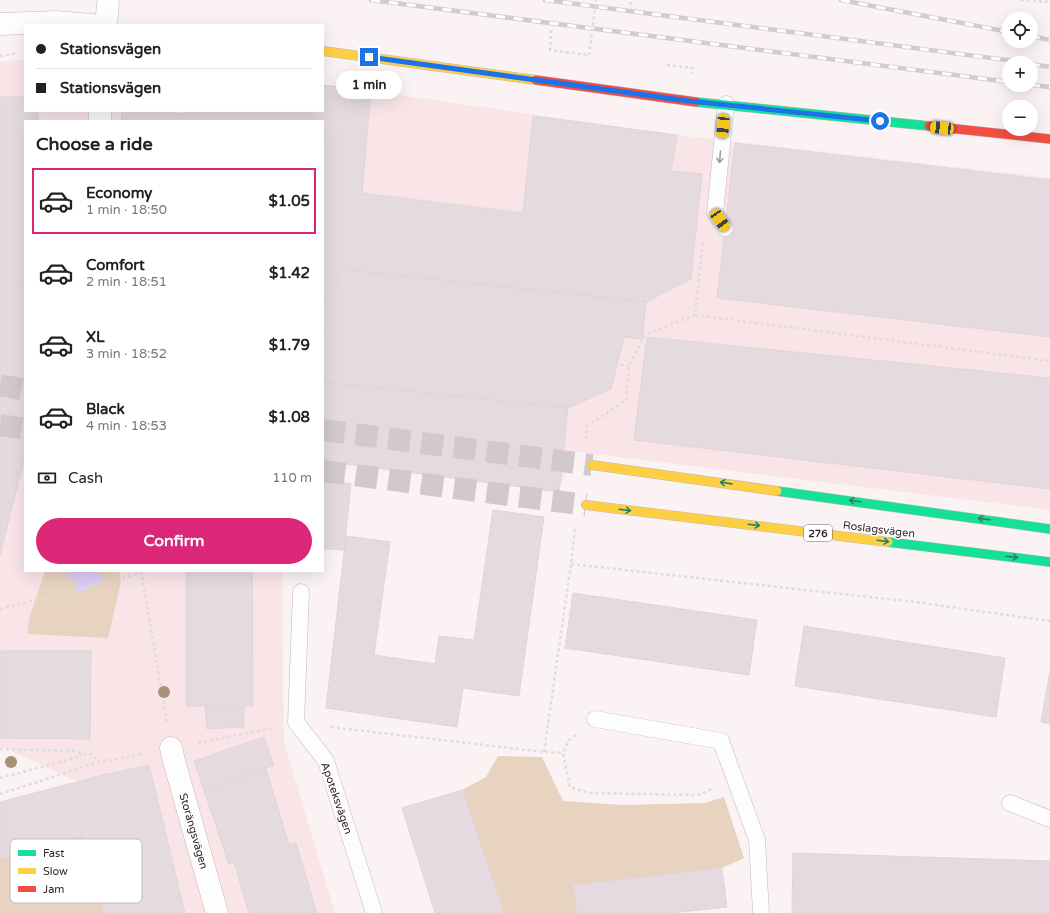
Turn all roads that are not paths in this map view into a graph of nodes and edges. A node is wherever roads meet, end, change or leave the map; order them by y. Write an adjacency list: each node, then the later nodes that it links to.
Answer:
1 (0, 24): 2 (street)
2 (80, 24)
3 (324, 51): 4 (main road)
4 (726, 104): 5 (main road); 6 (lane, one-way to 6)
5 (1050, 139)
6 (725, 228)
7 (592, 465): 9 (main road, one-way to 7)
8 (586, 505): 10 (main road, Roslagsvägen / 276, one-way to 10)
9 (1050, 528)
10 (1050, 562)
11 (301, 592): 17 (lane, Apoteksvägen)
12 (595, 719): 18 (lane)
13 (171, 748): 16 (street, Storängsvägen)
14 (1010, 803): 15 (lane)
15 (1050, 820)
16 (217, 913)
17 (374, 913)
18 (761, 913)

